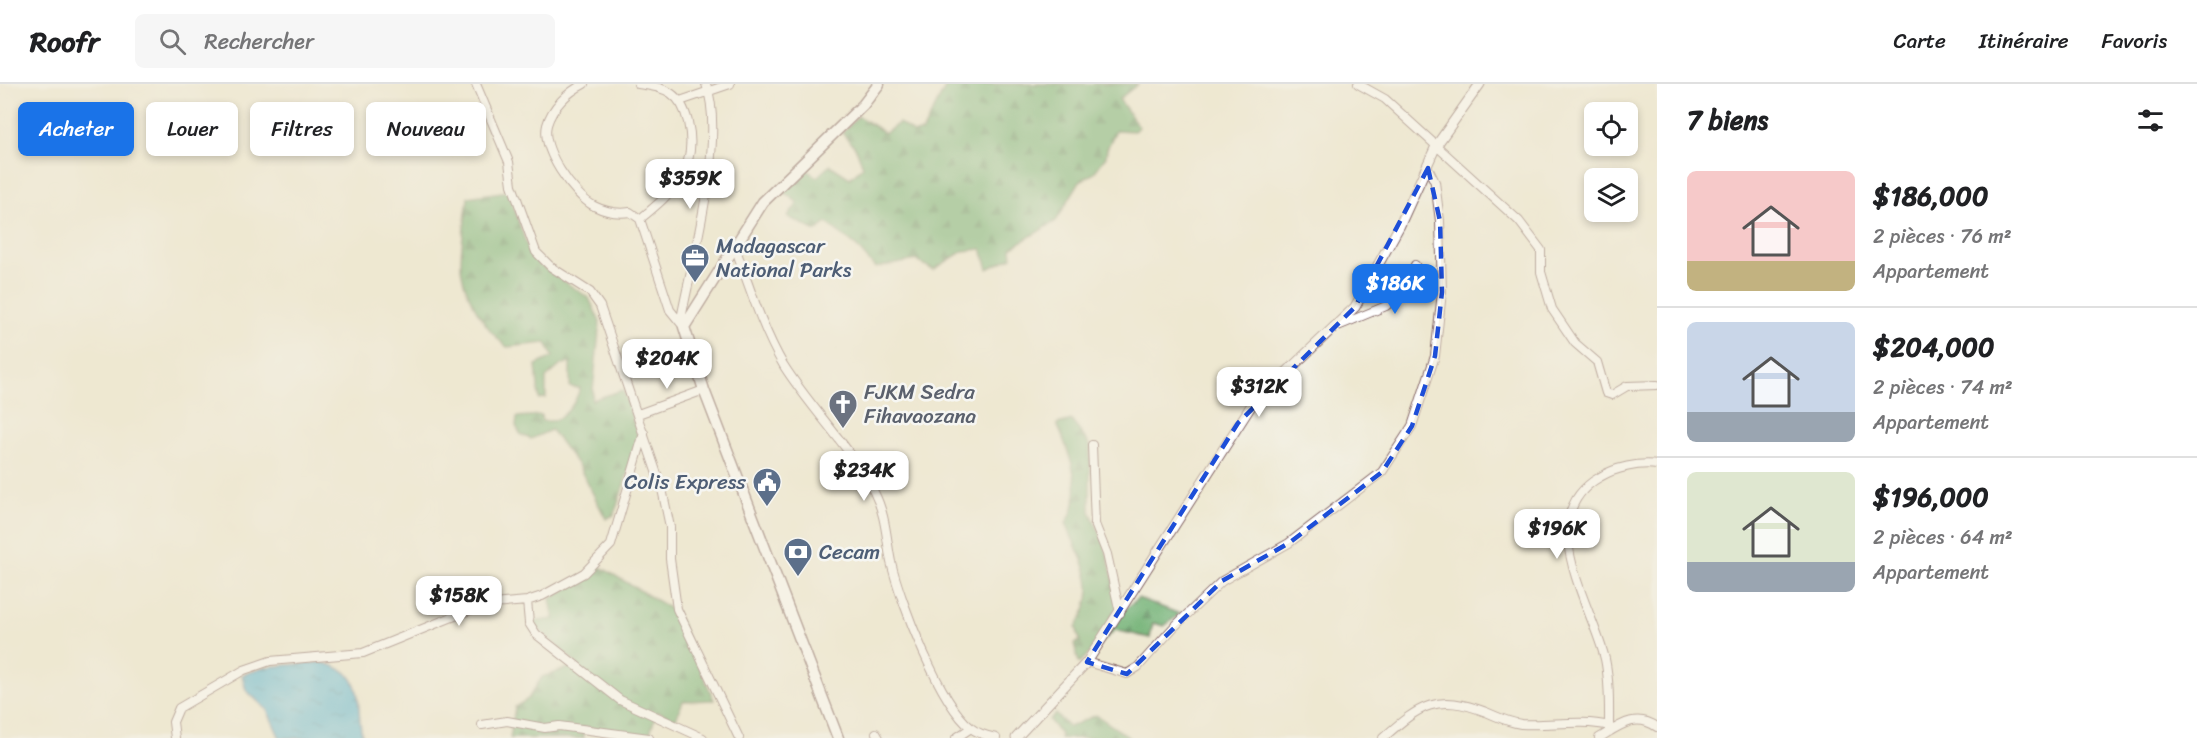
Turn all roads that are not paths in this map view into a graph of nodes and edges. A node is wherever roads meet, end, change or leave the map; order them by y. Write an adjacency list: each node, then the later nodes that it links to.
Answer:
1 (476, 84): 20 (street)
2 (584, 84): 13 (street)
3 (638, 84): 4 (street)
4 (650, 84): 10 (street)
5 (730, 84): 9 (street)
6 (879, 84): 14 (main road)
7 (1358, 84): 11 (street)
8 (1480, 84): 11 (street)
9 (707, 87): 10 (street); 17 (street)
10 (680, 101): 13 (street)
11 (1437, 146): 12 (street); 18 (street)
12 (1428, 168): 16 (street); 26 (street)
13 (640, 219): 17 (street)
14 (734, 244): 17 (main road); 29 (street)
15 (1415, 265): 16 (street)
16 (1338, 326): 25 (street)
17 (684, 327): 19 (main road)
18 (1657, 385)
19 (704, 390): 20 (street); 35 (main road)
20 (638, 414): 21 (street)
21 (644, 433): 24 (street); 34 (street)
22 (1092, 445): 25 (street)
23 (1657, 465): 30 (street)
24 (527, 601): 31 (street); 33 (street)
25 (1120, 613): 26 (street)
26 (1087, 662): 38 (street)
27 (482, 725): 32 (street)
28 (1657, 727): 30 (street)
29 (971, 728): 36 (street); 37 (street)
30 (1609, 729): 39 (street); 40 (street)
31 (175, 738)
32 (649, 738)
33 (703, 738)
34 (739, 738)
35 (838, 738)
36 (956, 738)
37 (996, 738)
38 (1016, 738)
39 (1383, 738)
40 (1599, 738)

